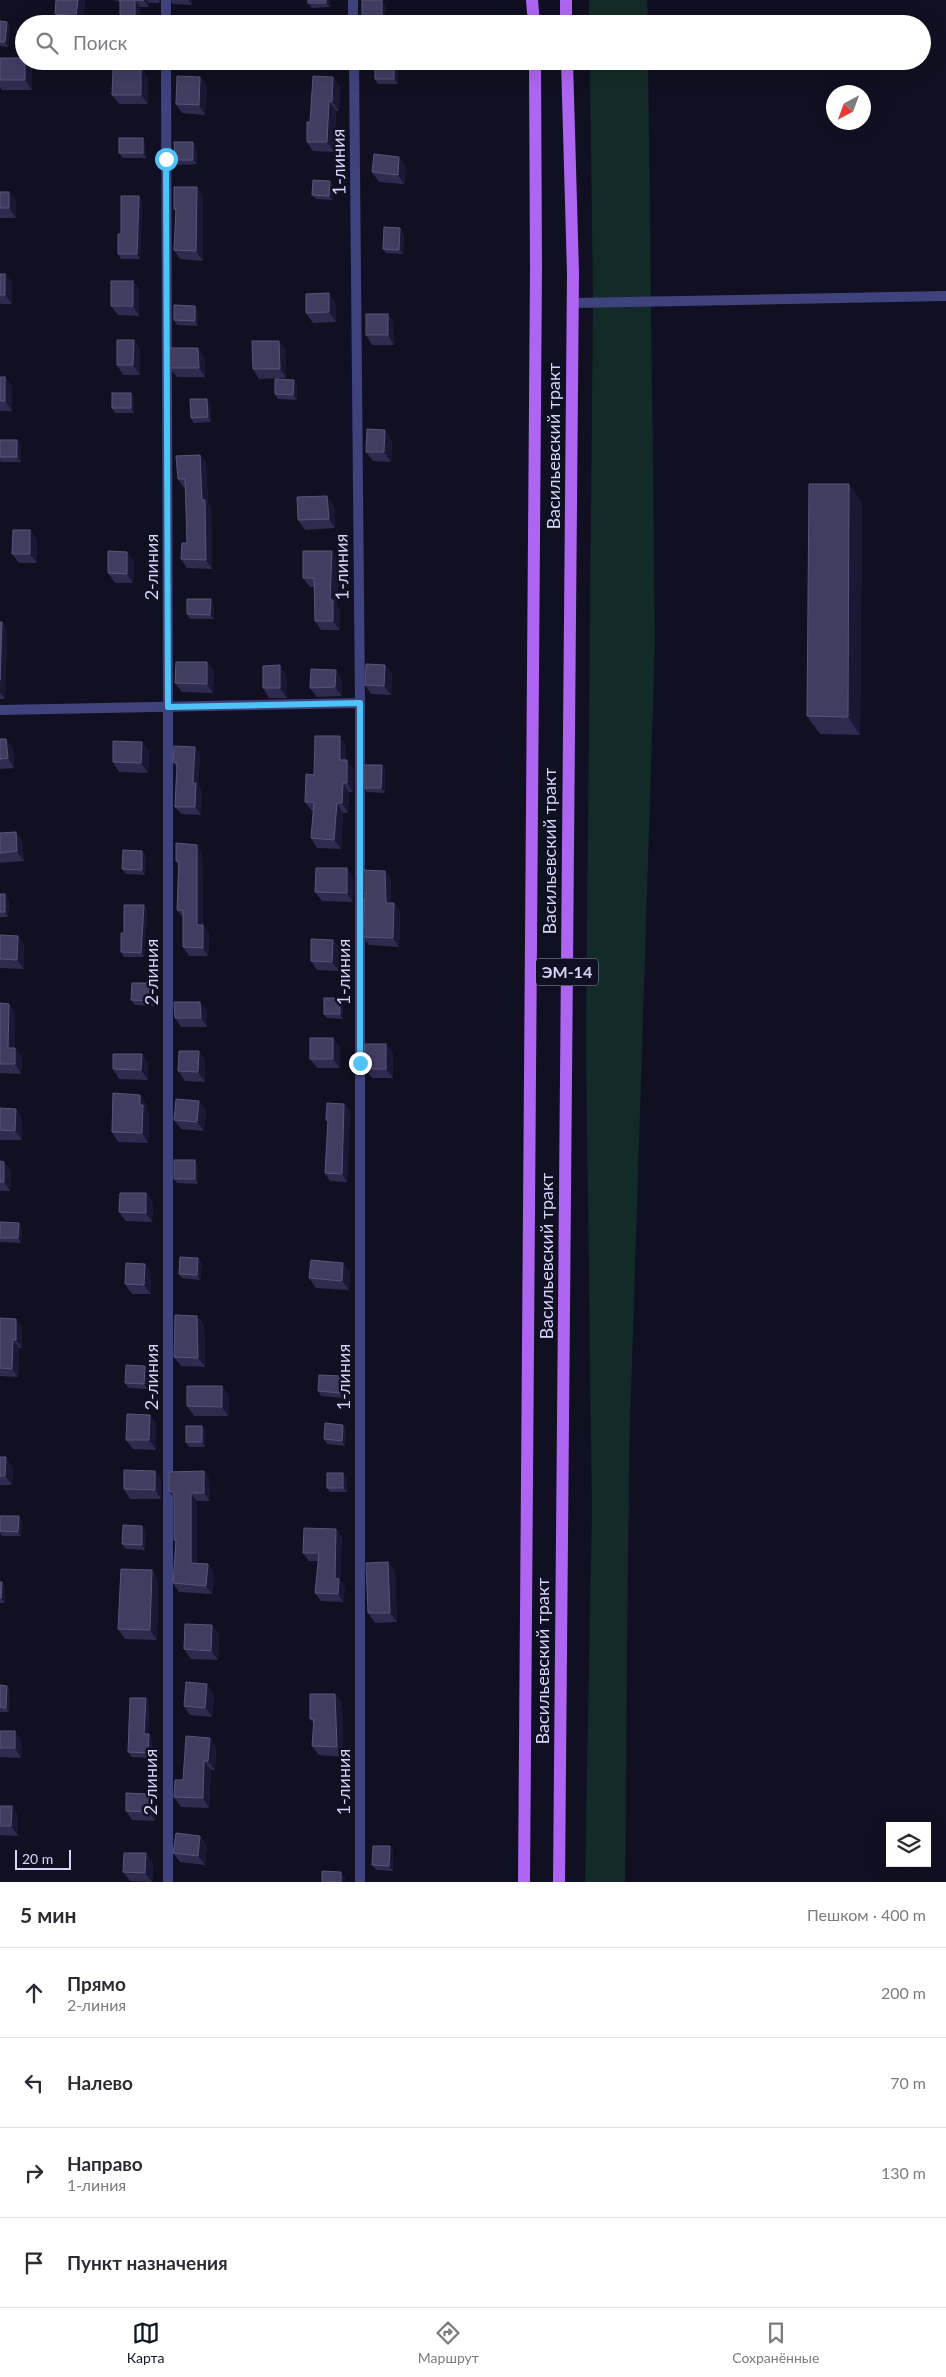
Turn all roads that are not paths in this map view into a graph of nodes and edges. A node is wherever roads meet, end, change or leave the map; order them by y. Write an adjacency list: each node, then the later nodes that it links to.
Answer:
1 (166, 0): 5 (street)
2 (353, 0): 6 (street)
3 (532, 0): 7 (main road)
4 (566, 0): 8 (main road)
5 (166, 15)
6 (354, 15)
7 (533, 15)
8 (566, 15)
9 (166, 70): 16 (street, 2-линия)
10 (354, 70): 15 (street, 1-линия)
11 (535, 70): 20 (main road, Васильевский тракт / ЭМ-14)
12 (567, 70): 14 (main road, Васильевский тракт / ЭМ-14)
13 (946, 296): 14 (street)
14 (572, 303): 21 (main road, Васильевский тракт / ЭМ-14)
15 (360, 703): 16 (street); 19 (street, 1-линия)
16 (168, 707): 17 (street); 18 (street, 2-линия)
17 (0, 710)
18 (168, 1882)
19 (360, 1882)
20 (524, 1882)
21 (559, 1882)

